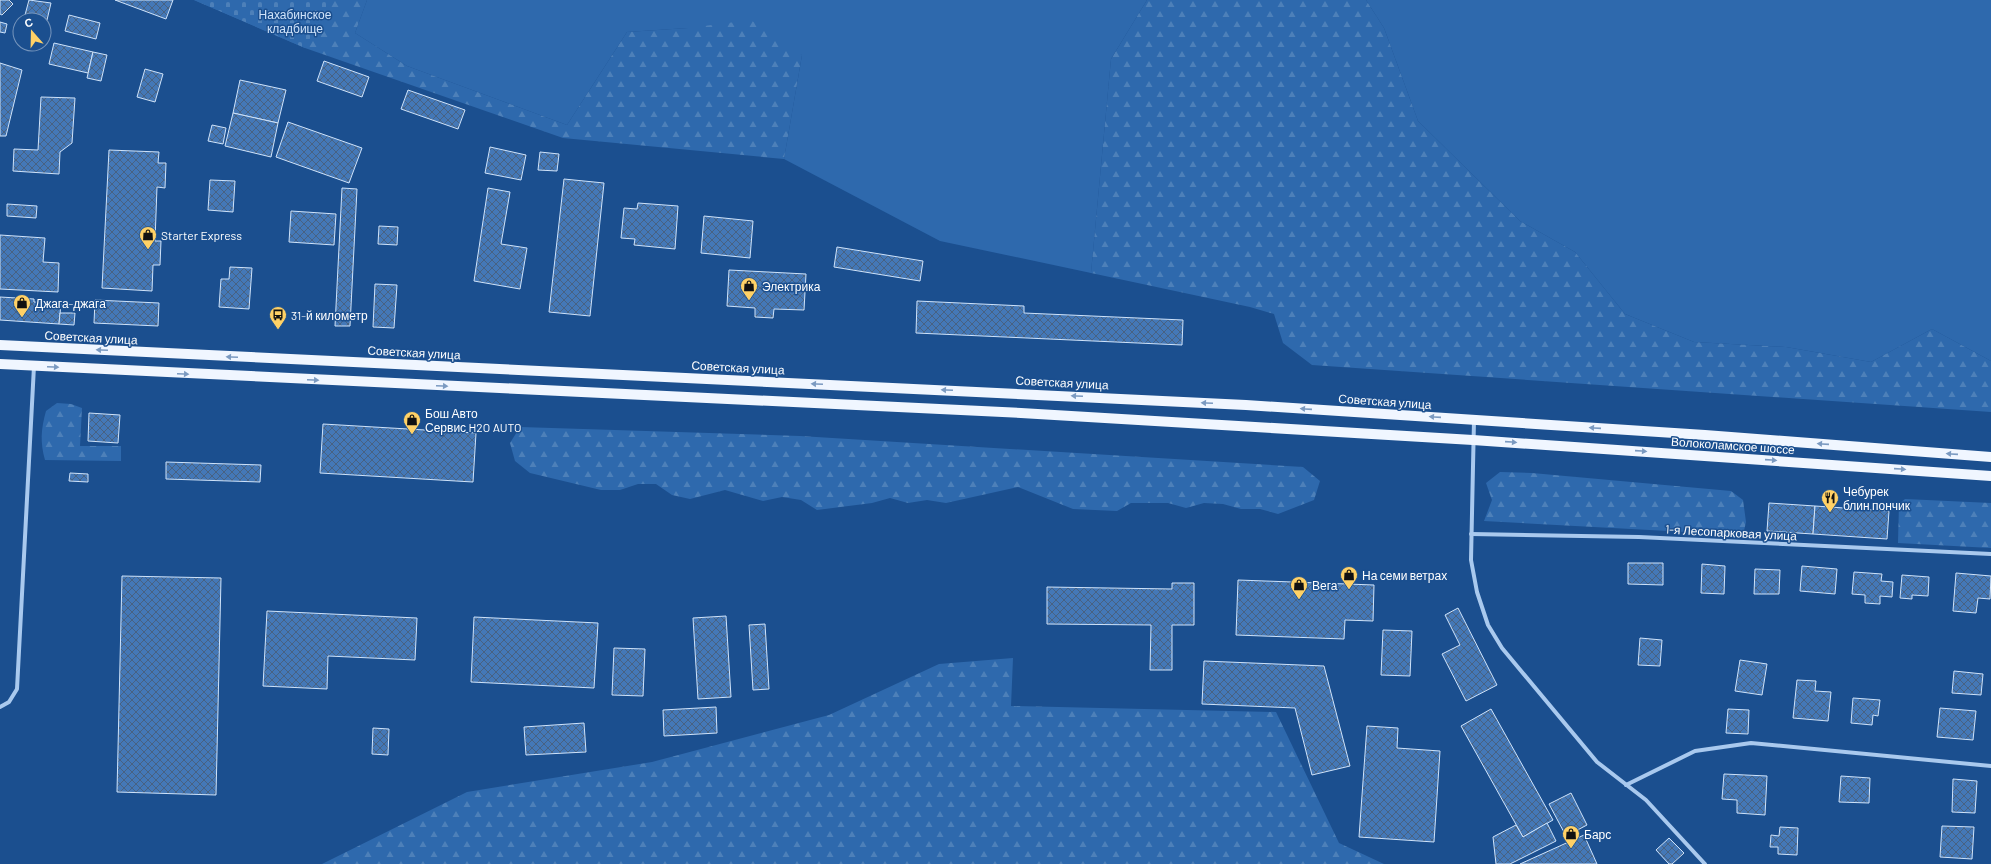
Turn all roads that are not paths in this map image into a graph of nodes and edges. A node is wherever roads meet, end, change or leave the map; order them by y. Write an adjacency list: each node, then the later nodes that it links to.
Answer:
1 (0, 345): 4 (main road, Советская улица, one-way to 1)
2 (0, 364): 3 (main road)
3 (34, 366): 5 (main road, one-way to 5); 10 (street)
4 (1474, 420): 5 (street); 6 (main road, Волоколамское шоссе, one-way to 4)
5 (1472, 440): 7 (main road, Волоколамское шоссе, one-way to 7); 8 (street)
6 (1991, 457)
7 (1991, 476)
8 (1471, 534): 9 (street, 1-я Лесопарковая улица); 12 (street)
9 (1991, 554)
10 (0, 707)
11 (1991, 766): 12 (street)
12 (1626, 785): 13 (street)
13 (1705, 864)

